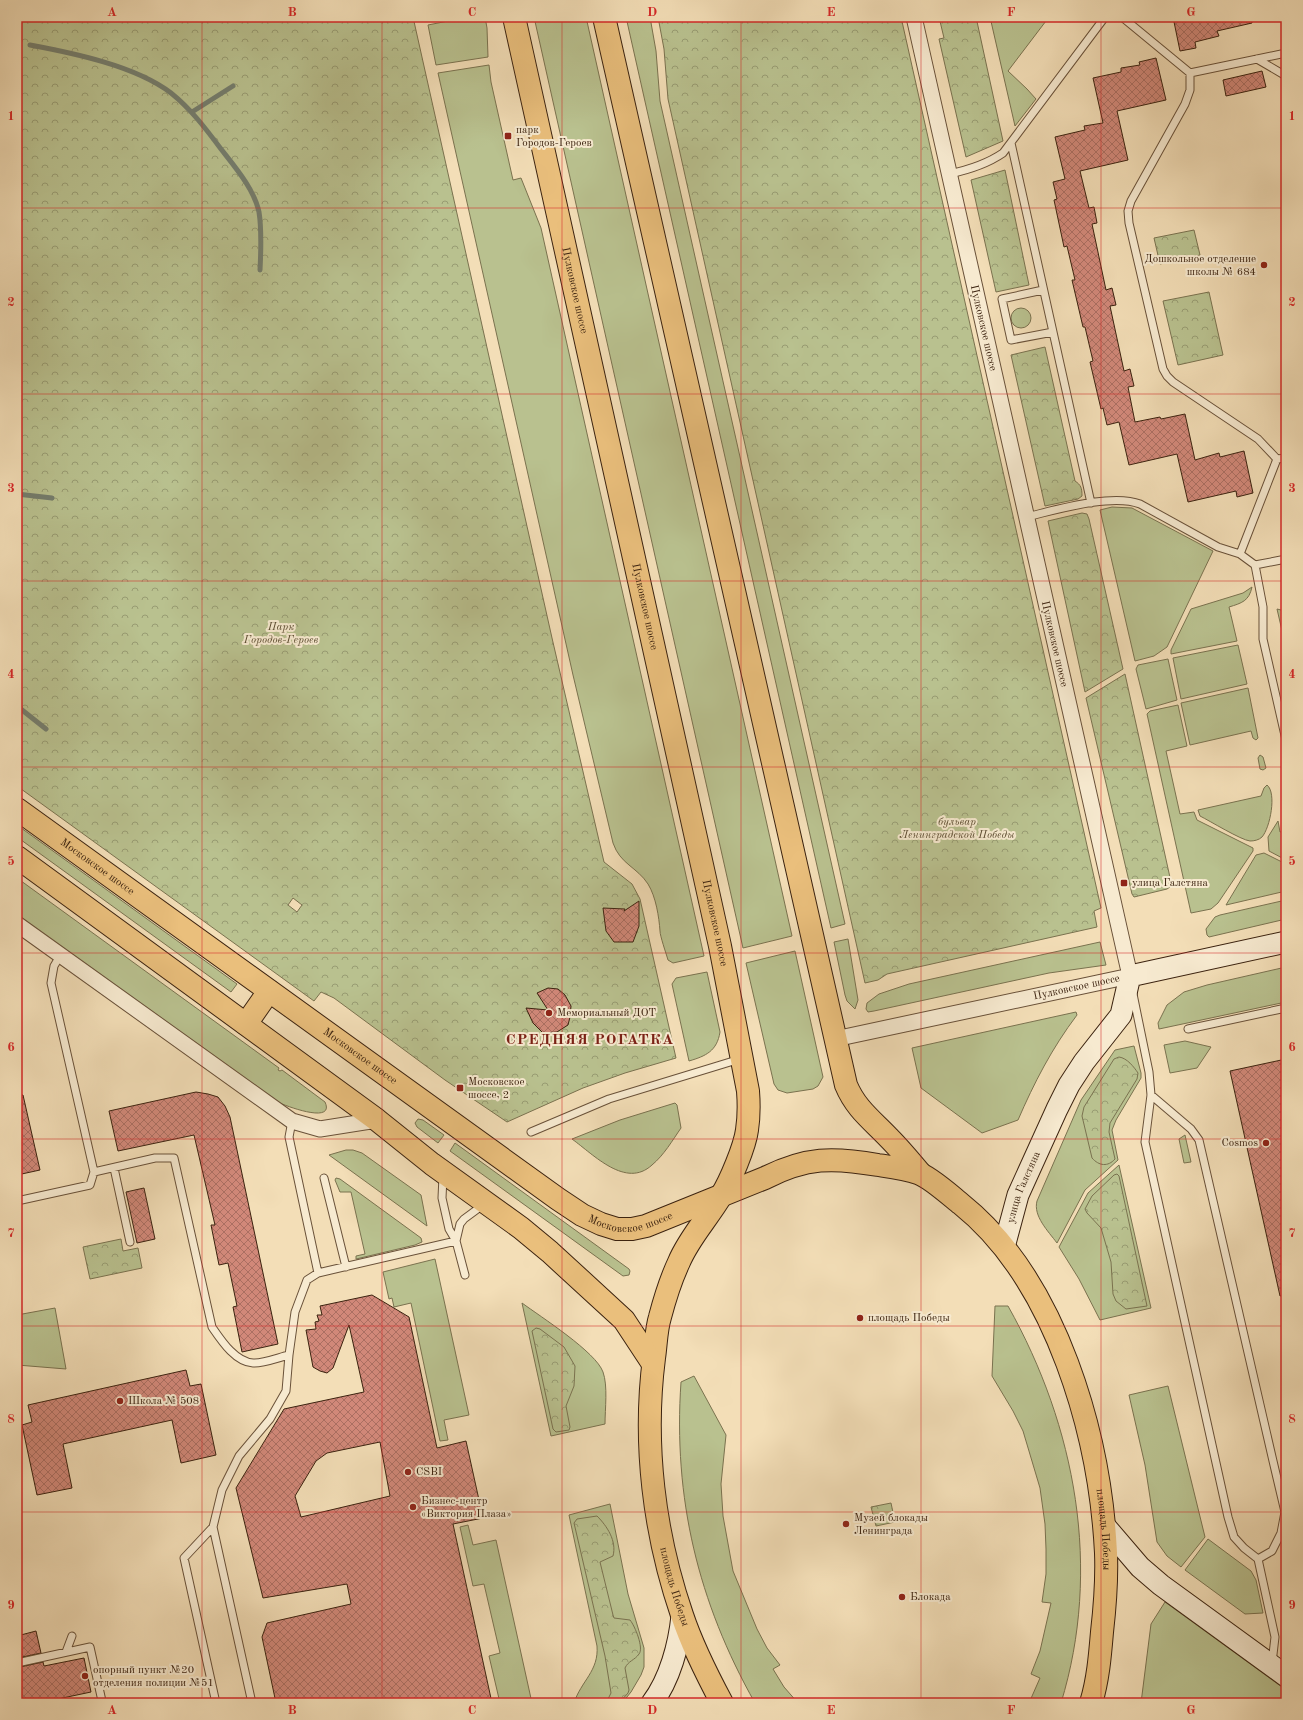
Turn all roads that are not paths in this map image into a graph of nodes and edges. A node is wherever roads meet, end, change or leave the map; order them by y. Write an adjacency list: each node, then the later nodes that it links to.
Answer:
1 (514, 17): 33 (main road, Пулковское шоссе)
2 (604, 17): 32 (main road)
3 (914, 17): 11 (street, Пулковское шоссе)
4 (1105, 17): 10 (lane)
5 (1122, 17): 8 (lane)
6 (1286, 53): 7 (lane)
7 (1257, 59): 8 (lane); 9 (lane)
8 (1190, 73): 15 (lane)
9 (1286, 76)
10 (1011, 144): 11 (lane); 12 (lane)
11 (949, 174): 17 (street, Пулковское шоссе)
12 (1043, 290): 13 (lane); 13 (lane)
13 (1053, 332): 16 (lane)
14 (1286, 458): 15 (lane)
15 (1277, 459): 18 (lane)
16 (1092, 503): 17 (lane); 18 (lane)
17 (1026, 517): 27 (street, Пулковское шоссе)
18 (1240, 554): 20 (lane)
19 (1286, 559): 20 (lane)
20 (1255, 565): 21 (lane)
21 (1286, 740)
22 (17, 809): 28 (main road, Московское шоссе)
23 (17, 857): 30 (main road)
24 (17, 924): 26 (street)
25 (1286, 942): 27 (street)
26 (60, 956): 36 (street); 40 (lane)
27 (1130, 976): 32 (street, Пулковское шоссе); 34 (lane); 48 (street, улица Галстяна)
28 (269, 991): 30 (main road); 43 (main road, Московское шоссе)
29 (1286, 1008): 31 (lane)
30 (246, 1024): 35 (main road)
31 (1188, 1029)
32 (835, 1040): 41 (main road)
33 (742, 1058): 37 (lane); 43 (main road, Пулковское шоссе)
34 (1152, 1095): 56 (lane); 56 (lane)
35 (377, 1120): 36 (street); 39 (main road)
36 (292, 1122): 50 (lane)
37 (531, 1132)
38 (114, 1168): 40 (lane); 47 (lane); 52 (lane)
39 (443, 1171): 45 (main road); 46 (lane)
40 (94, 1172): 44 (lane)
41 (920, 1173): 43 (main road, площадь Победы); 48 (main road, площадь Победы)
42 (324, 1178): 49 (lane)
43 (722, 1194): 53 (main road, площадь Победы)
44 (17, 1201)
45 (486, 1203): 46 (lane); 53 (main road)
46 (456, 1241): 49 (lane); 51 (lane)
47 (130, 1242)
48 (1004, 1247): 54 (main road, площадь Победы)
49 (346, 1267): 50 (lane)
50 (318, 1273): 52 (lane)
51 (465, 1275)
52 (289, 1355): 55 (lane)
53 (653, 1364): 57 (main road, площадь Победы)
54 (1104, 1525): 61 (street); 67 (main road, площадь Победы)
55 (213, 1527): 63 (lane); 64 (lane)
56 (1258, 1559): 61 (lane)
57 (682, 1616): 65 (street); 66 (main road, площадь Победы)
58 (72, 1636): 59 (lane)
59 (66, 1652): 60 (lane); 62 (lane)
60 (17, 1663)
61 (1279, 1670)
62 (94, 1703)
63 (216, 1703)
64 (252, 1703)
65 (652, 1703)
66 (722, 1703)
67 (1091, 1703)

